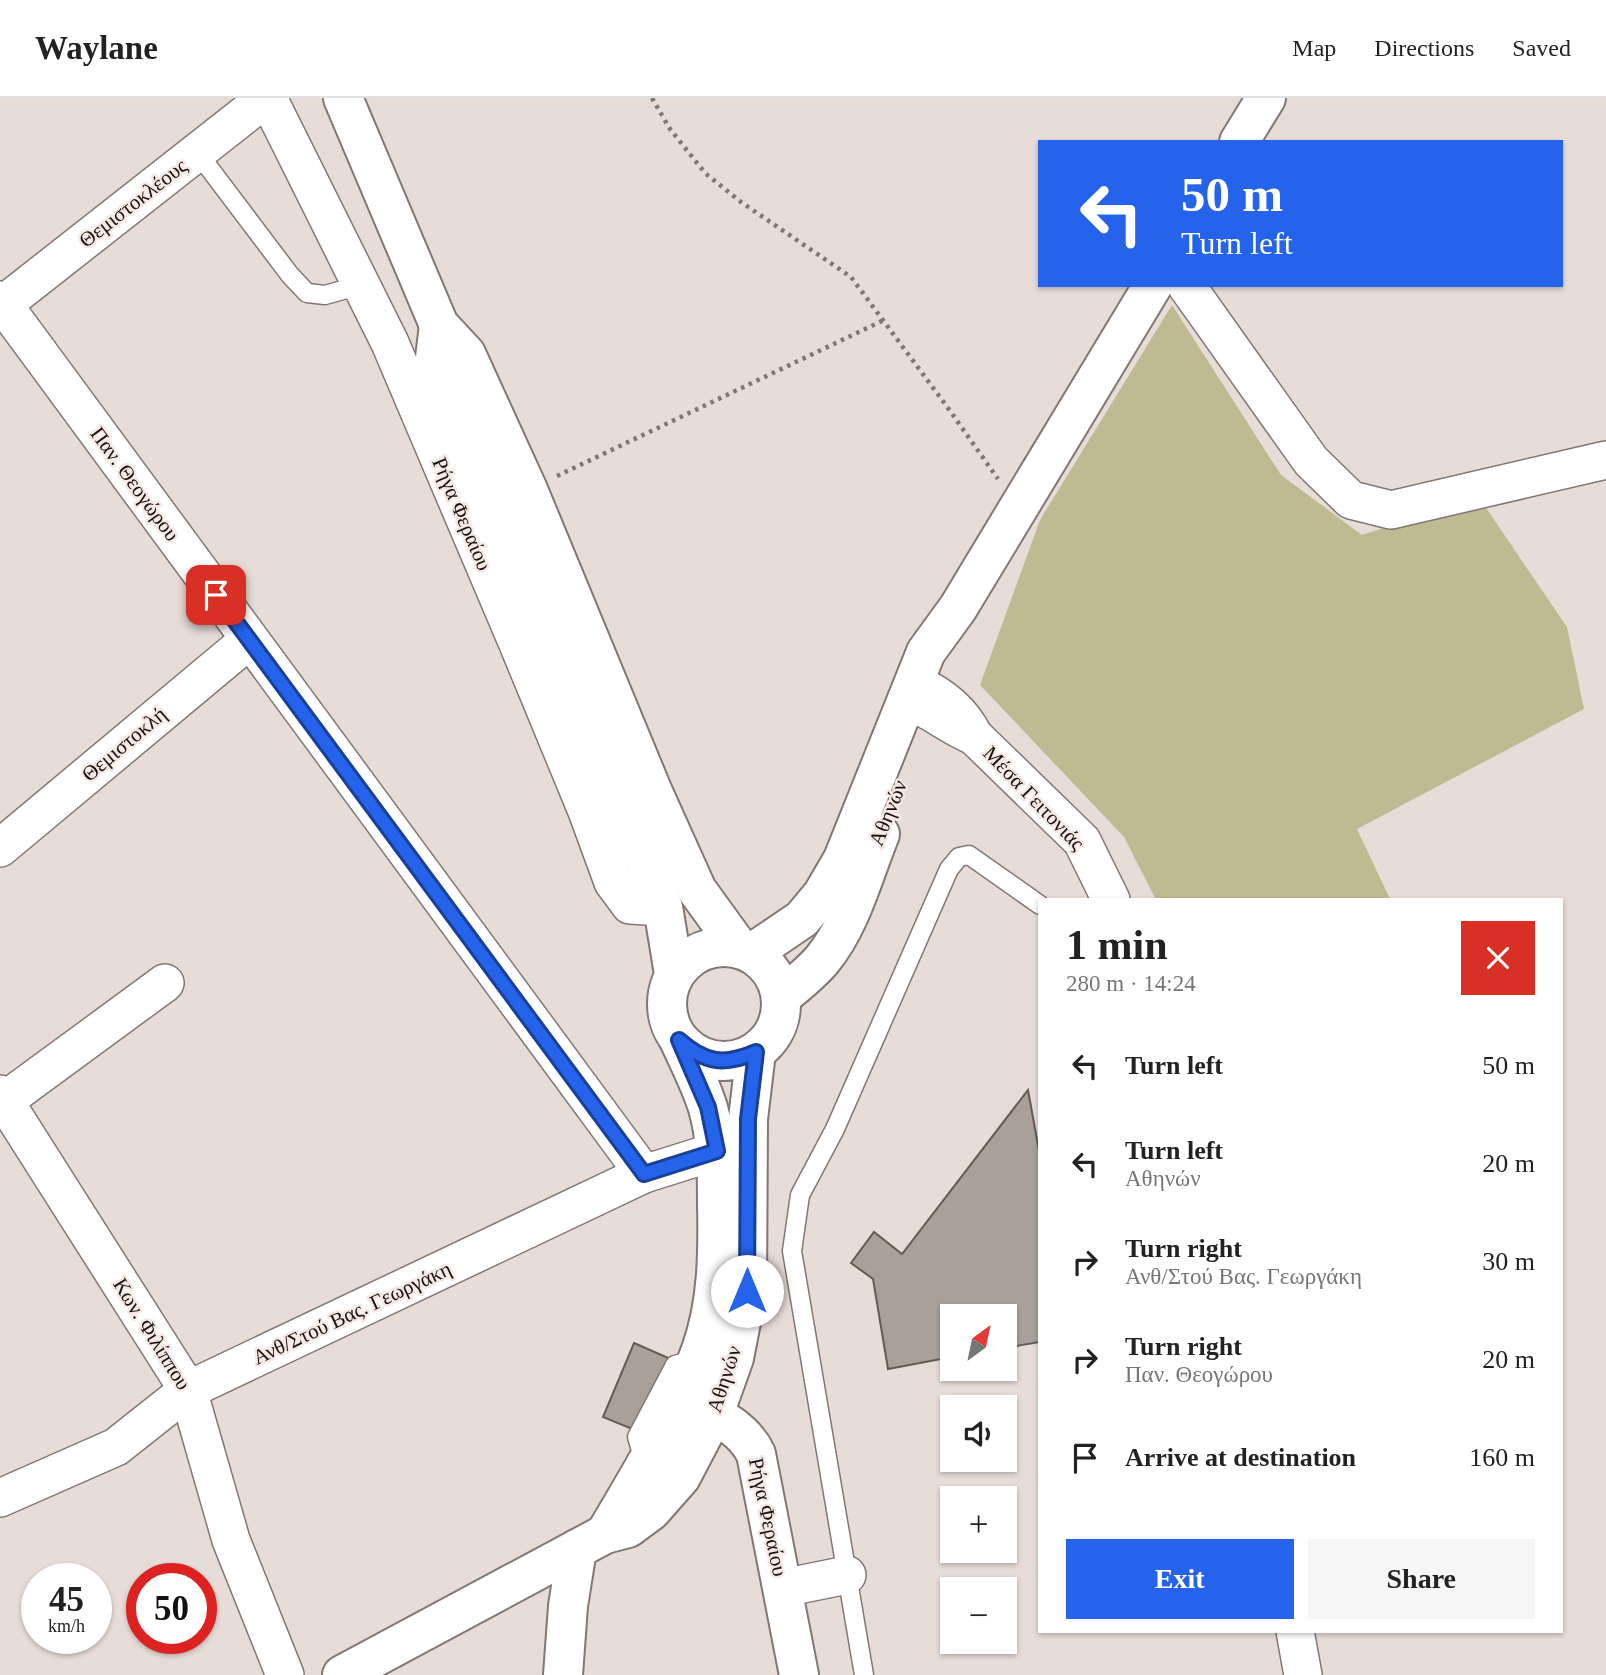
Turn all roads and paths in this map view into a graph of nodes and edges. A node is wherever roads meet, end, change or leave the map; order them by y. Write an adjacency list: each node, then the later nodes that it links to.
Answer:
1 (267, 98): 6 (street, Θεμιστοκλέους); 7 (street, Ρήγα Φεραίου)
2 (343, 98): 12 (main road, Ρήγα Φεραίου)
3 (652, 98): 11 (path)
4 (1266, 98): 5 (main road)
5 (1240, 140)
6 (197, 152): 7 (lane); 10 (street, Θεμιστοκλέους)
7 (362, 285): 13 (street, Ρήγα Φεραίου)
8 (1152, 287): 16 (main road, Αθηνών)
9 (1187, 287): 14 (street)
10 (1, 304): 17 (street, Παν. Θεογώρου)
11 (884, 320): 15 (path); 16 (path)
12 (439, 325): 13 (street); 15 (main road, Ρήγα Φεραίου); 22 (main road, Ρήγα Φεραίου)
13 (390, 343): 22 (street, Ρήγα Φεραίου)
14 (1606, 460)
15 (528, 490): 23 (main road, Ρήγα Φεραίου)
16 (1018, 508): 18 (main road, Αθηνών)
17 (249, 640): 19 (street, Θεμιστοκλή); 31 (street, Παν. Θεογώρου)
18 (922, 696): 20 (street, Μέσα Γειτονιάς); 23 (main road, Αθηνών); 26 (main road, Αθηνών)
19 (0, 848)
20 (1110, 898)
21 (1038, 904): 39 (lane)
22 (663, 907): 24 (main road, Ρήγα Φεραίου)
23 (745, 951): 24 (main road); 26 (main road)
24 (674, 974): 27 (main road)
25 (165, 983): 29 (street)
26 (781, 997): 28 (main road)
27 (679, 1040): 28 (main road); 30 (main road, Αθηνών)
28 (756, 1052): 35 (main road, Αθηνών)
29 (1, 1100): 33 (street, Κων. Φιλίππου)
30 (717, 1151): 31 (street, Ανθ/Στού Βας. Γεωργάκη); 32 (main road, Αθηνών)
31 (644, 1174): 33 (street, Ανθ/Στού Βας. Γεωργάκη)
32 (698, 1356): 34 (main road, Αθηνών); 36 (lane)
33 (188, 1390): 37 (street, Ανθ/Στού Βας. Γεωργάκη); 42 (street, Κων. Φιλίππου)
34 (680, 1397): 35 (main road, Ρήγα Φεραίου); 36 (main road, Αθηνών)
35 (713, 1415): 38 (main road, Αθηνών); 40 (main road, Ρήγα Φεραίου)
36 (645, 1464): 38 (main road, Αθηνών)
37 (0, 1498)
38 (591, 1542): 43 (main road, Αθηνών); 44 (main road)
39 (847, 1575): 40 (street); 46 (lane)
40 (783, 1588): 45 (main road, Ρήγα Φεραίου)
41 (1295, 1633): 47 (street)
42 (285, 1675)
43 (342, 1675)
44 (563, 1675)
45 (799, 1675)
46 (864, 1675)
47 (1303, 1675)

